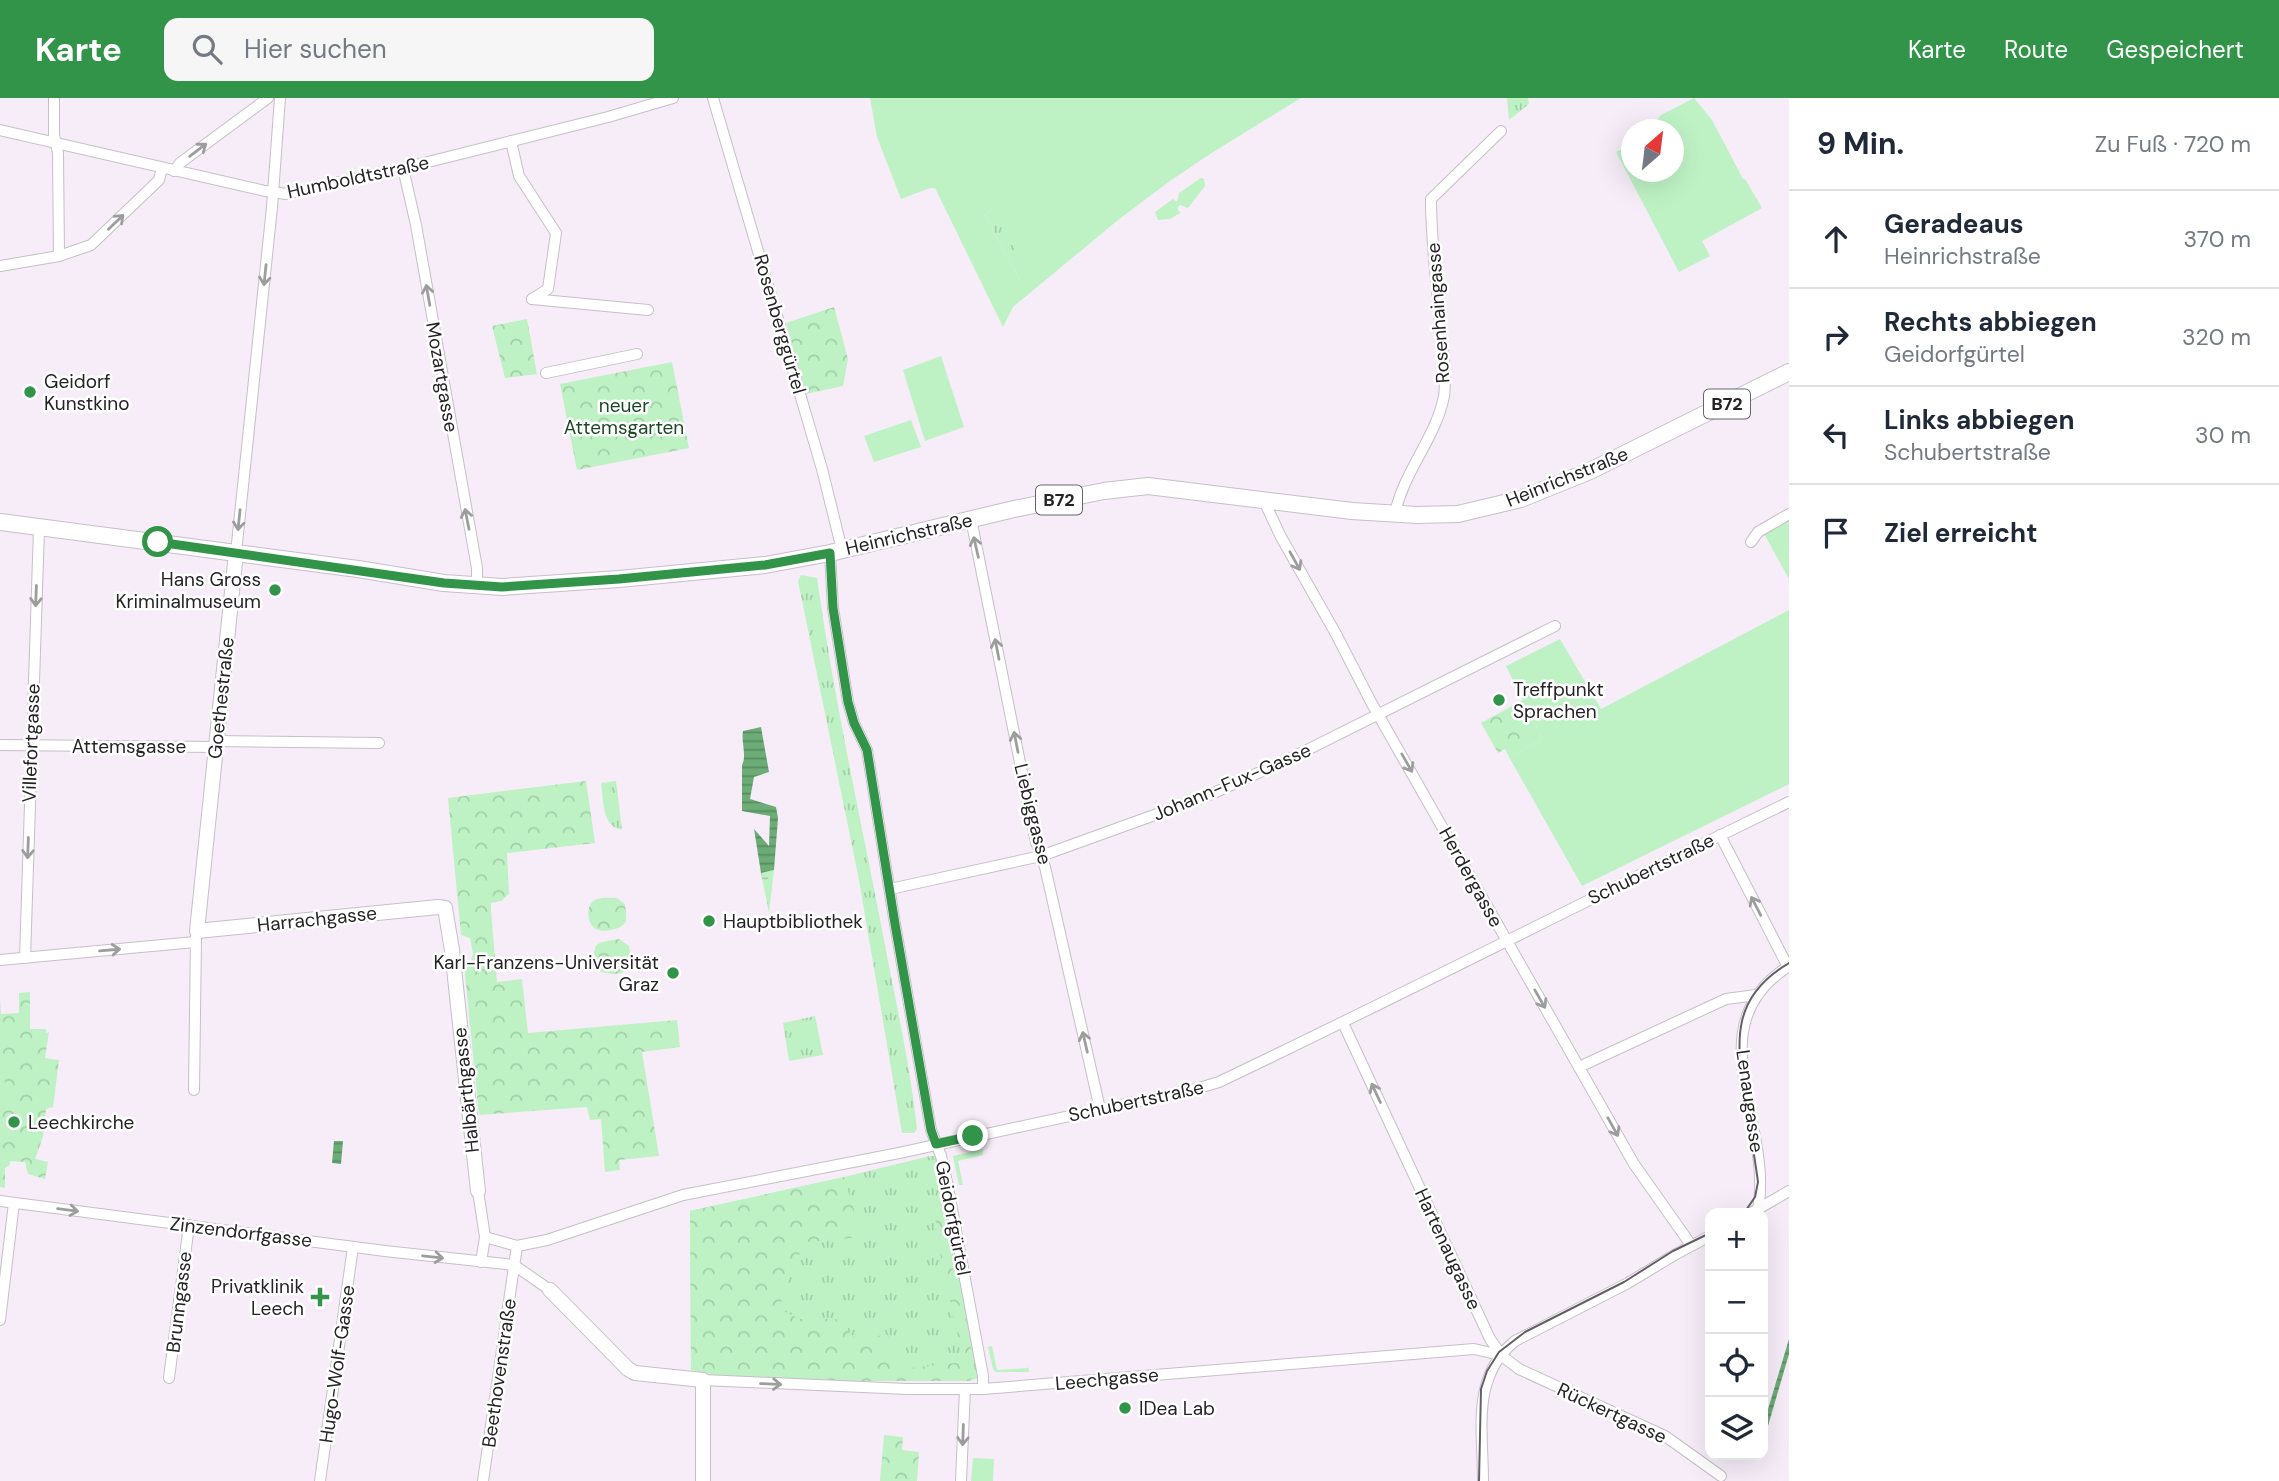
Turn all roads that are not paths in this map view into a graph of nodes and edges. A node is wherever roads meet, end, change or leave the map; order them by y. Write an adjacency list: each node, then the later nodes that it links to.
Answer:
1 (54, 98): 9 (street)
2 (268, 98): 12 (street, one-way to 2)
3 (280, 98): 13 (street, Goethestraße)
4 (673, 98): 8 (street, Humboldtstraße)
5 (713, 98): 27 (street, Rosenberggürtel)
6 (0, 130): 9 (street, Humboldtstraße)
7 (1501, 131): 21 (street, Rosenhaingasse)
8 (511, 141): 11 (street, Humboldtstraße); 16 (street)
9 (56, 143): 10 (street, Humboldtstraße); 14 (street)
10 (162, 168): 12 (street, Humboldtstraße); 14 (street, one-way to 10)
11 (403, 168): 13 (street, Humboldtstraße); 29 (street, Mozartgasse, one-way to 11)
12 (174, 171): 13 (street, Humboldtstraße)
13 (273, 193): 28 (street, Goethestraße, one-way to 28)
14 (59, 257): 15 (street)
15 (0, 266)
16 (648, 310)
17 (637, 354): 19 (street)
18 (1789, 372): 21 (main road, Heinrichstraße / B72)
19 (546, 373)
20 (1264, 501): 21 (main road, Heinrichstraße / B72); 23 (main road, Heinrichstraße / B72); 31 (street, Herdergasse, one-way to 31)
21 (1395, 514)
22 (1789, 514): 26 (street)
23 (971, 519): 27 (main road, Heinrichstraße / B72); 38 (street, Liebiggasse, one-way to 23)
24 (0, 522): 25 (main road, Heinrichstraße / B72)
25 (39, 528): 28 (main road, Heinrichstraße / B72); 35 (street, Villefortgasse, one-way to 35)
26 (1751, 542)
27 (836, 551): 29 (main road, Heinrichstraße / B72); 39 (street, Geidorfgürtel)
28 (236, 553): 29 (main road, Heinrichstraße / B72); 33 (street, Goethestraße)
29 (477, 586)
30 (1555, 626): 31 (street, Johann-Fux-Gasse)
31 (1378, 714): 38 (street, Johann-Fux-Gasse); 42 (street, Herdergasse, one-way to 42)
32 (379, 743): 33 (street, Attemsgasse)
33 (215, 744): 35 (street, Attemsgasse); 41 (street, Goethestraße)
34 (0, 745): 35 (street, Attemsgasse)
35 (31, 746): 43 (street, Villefortgasse, one-way to 43)
36 (1789, 802): 37 (street, Schubertstraße)
37 (1720, 835): 42 (street, Schubertstraße); 45 (street, one-way to 37)
38 (1041, 856): 39 (street, Johann-Fux-Gasse); 50 (street, Liebiggasse, one-way to 38)
39 (890, 889): 51 (street, Geidorfgürtel)
40 (438, 907): 41 (street, Harrachgasse); 52 (street, Halbärthgasse)
41 (196, 936): 43 (street, Harrachgasse, one-way to 41); 49 (street, Goethestraße)
42 (1506, 940): 47 (street, Schubertstraße); 48 (street, Herdergasse, one-way to 48)
43 (25, 958): 44 (street, Harrachgasse)
44 (0, 960)
45 (1788, 966): 46 (street)
46 (1756, 995): 48 (street); 56 (street, Lenaugasse)
47 (1343, 1023): 50 (street, Schubertstraße); 68 (street, Hartenaugasse, one-way to 47)
48 (1579, 1067): 61 (street, Herdergasse, one-way to 61)
49 (194, 1090)
50 (1100, 1109): 51 (street, Schubertstraße)
51 (936, 1144): 62 (street, Schubertstraße); 72 (street, Geidorfgürtel)
52 (478, 1191): 59 (street, Halbärthgasse)
53 (1789, 1191): 57 (street)
54 (0, 1201): 55 (street, Zinzendorfgasse)
55 (14, 1203): 58 (street, Zinzendorfgasse, one-way to 58); 67 (street)
56 (1755, 1208)
57 (1759, 1208)
58 (189, 1225): 63 (street, Zinzendorfgasse); 69 (street, Brunngasse)
59 (485, 1237): 62 (street); 64 (street, Halbärthgasse)
60 (1705, 1238): 61 (street)
61 (1691, 1245): 68 (street)
62 (517, 1246): 65 (street, Beethovenstraße)
63 (353, 1247): 64 (street, Zinzendorfgasse, one-way to 64); 73 (street, Hugo-Wolf-Gasse)
64 (481, 1262): 65 (street, Zinzendorfgasse)
65 (514, 1265): 66 (street, Leechgasse); 75 (street, Beethovenstraße)
66 (550, 1290): 70 (street, Leechgasse)
67 (0, 1320)
68 (1500, 1355): 72 (street, Leechgasse); 74 (street, Rückertgasse); 78 (street)
69 (169, 1378)
70 (703, 1380): 71 (street, Leechgasse, one-way to 71); 76 (street)
71 (965, 1389): 72 (street, Leechgasse); 77 (street, one-way to 77)
72 (983, 1389)
73 (320, 1476)
74 (1721, 1476)
75 (483, 1481)
76 (703, 1481)
77 (961, 1481)
78 (1483, 1481)

